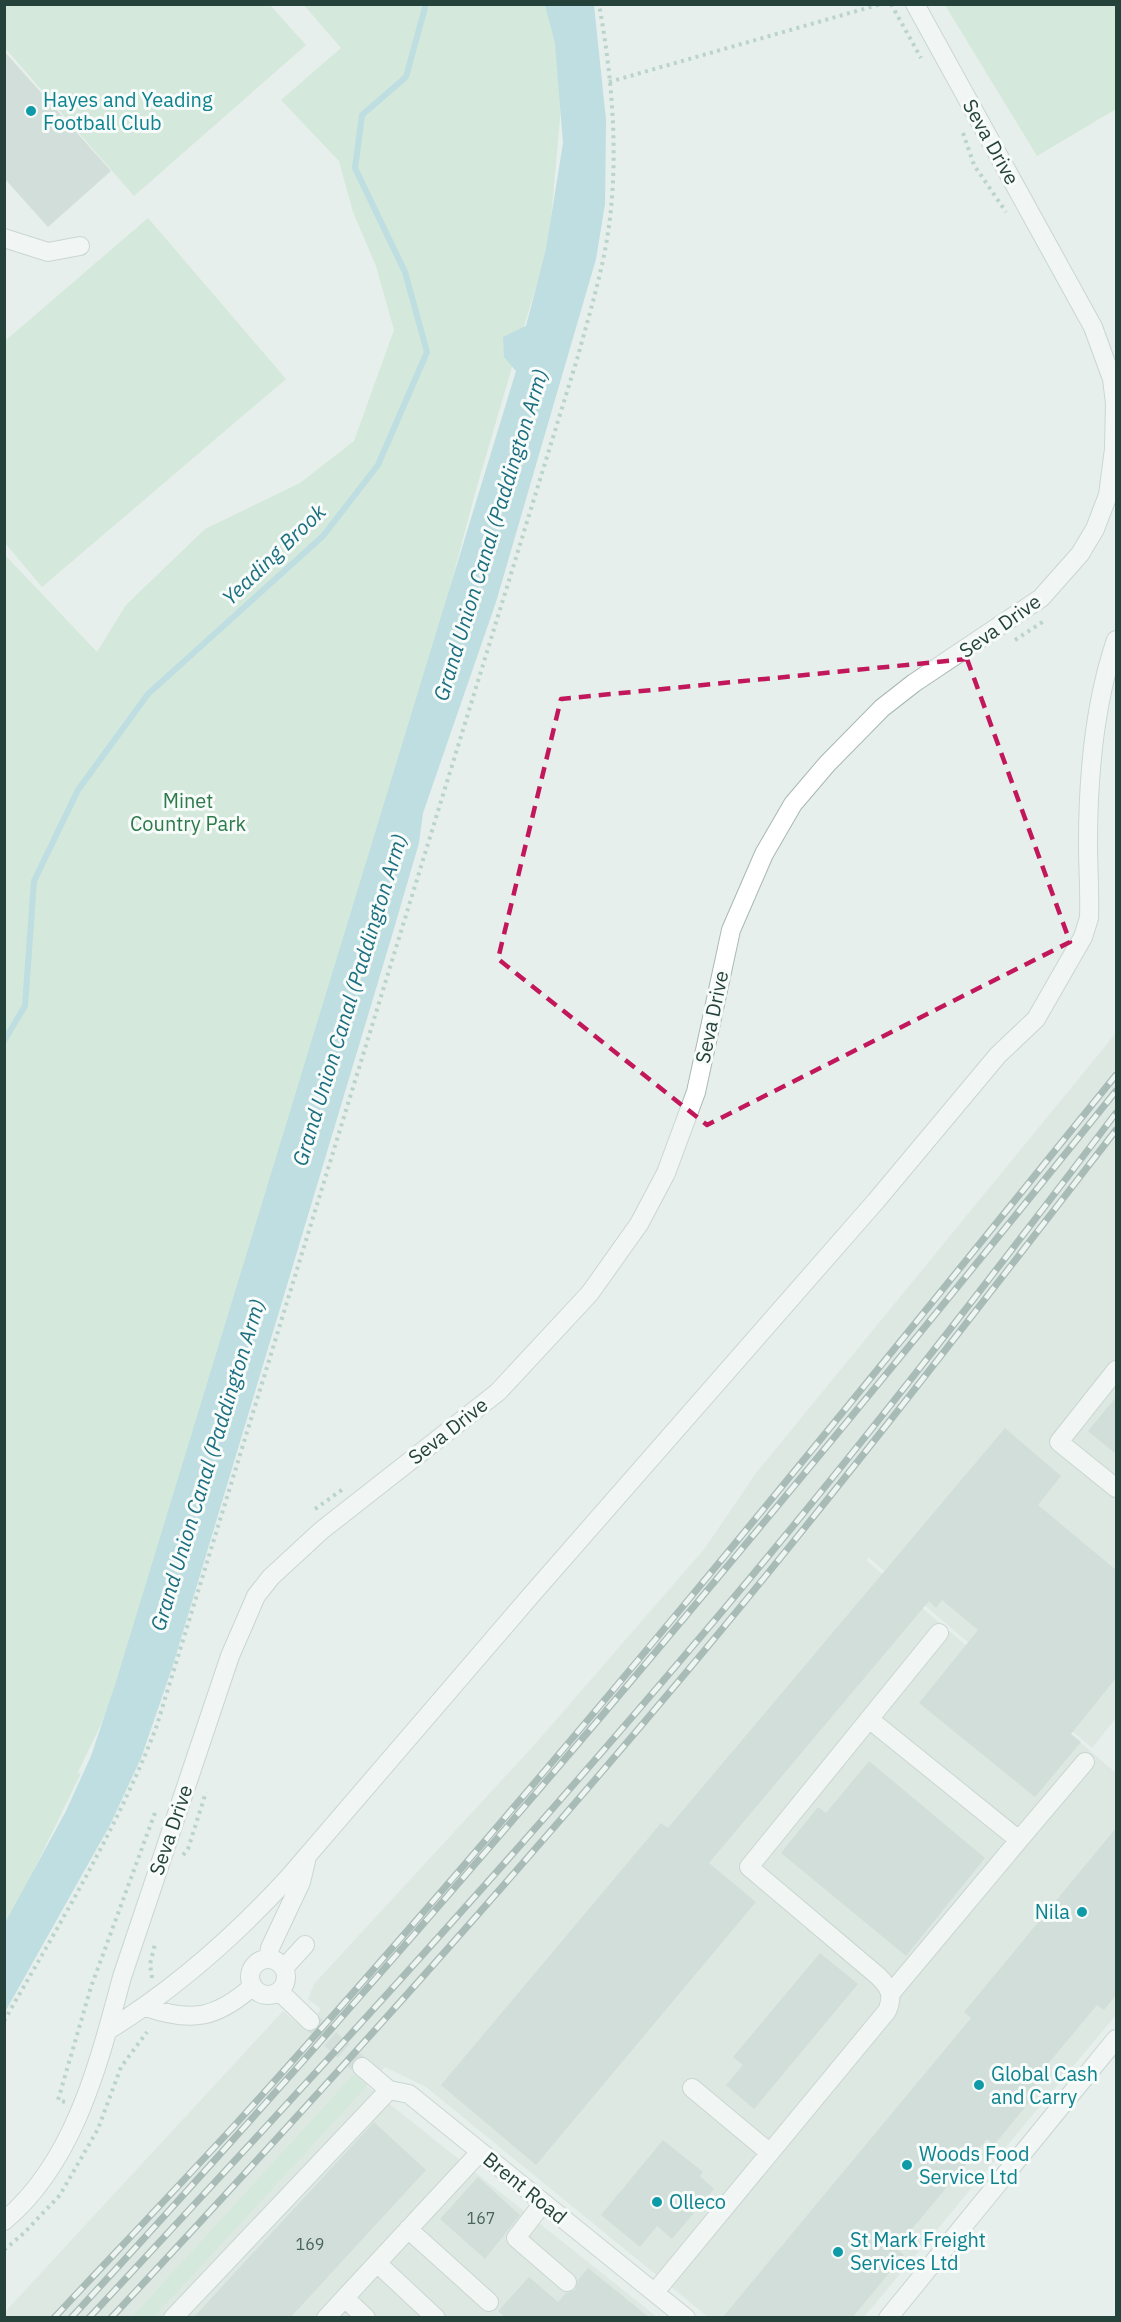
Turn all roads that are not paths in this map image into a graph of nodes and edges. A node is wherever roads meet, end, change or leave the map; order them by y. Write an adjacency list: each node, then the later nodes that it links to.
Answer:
1 (915, 4): 19 (street, Seva Drive)
2 (4, 238): 3 (street)
3 (80, 246)
4 (1116, 640): 11 (street)
5 (1116, 1370): 6 (street)
6 (1116, 1488)
7 (939, 1633): 8 (street)
8 (869, 1719): 10 (street); 16 (street)
9 (1085, 1762): 10 (street)
10 (1019, 1840): 16 (street)
11 (307, 1855): 13 (street); 17 (street)
12 (305, 1945): 13 (street)
13 (276, 1964): 14 (street); 15 (street)
14 (253, 1986): 15 (street); 17 (street)
15 (279, 1991): 18 (street)
16 (891, 1993): 25 (street)
17 (147, 2007): 19 (street)
18 (310, 2021)
19 (107, 2031): 27 (street, Seva Drive)
20 (1116, 2039): 39 (street)
21 (362, 2067): 23 (street, Brent Road)
22 (692, 2088): 25 (street)
23 (389, 2090): 24 (street, Brent Road); 34 (street)
24 (480, 2152): 26 (street, Brent Road); 28 (street)
25 (770, 2153): 31 (street)
26 (543, 2203): 30 (street); 31 (street, Brent Road)
27 (4, 2221)
28 (408, 2229): 29 (street); 33 (street)
29 (376, 2263): 32 (street); 37 (street)
30 (567, 2282)
31 (654, 2292): 38 (street, Brent Road)
32 (345, 2298): 35 (street); 36 (street)
33 (489, 2302)
34 (173, 2318)
35 (326, 2318)
36 (366, 2318)
37 (436, 2318)
38 (686, 2318)
39 (888, 2318)

